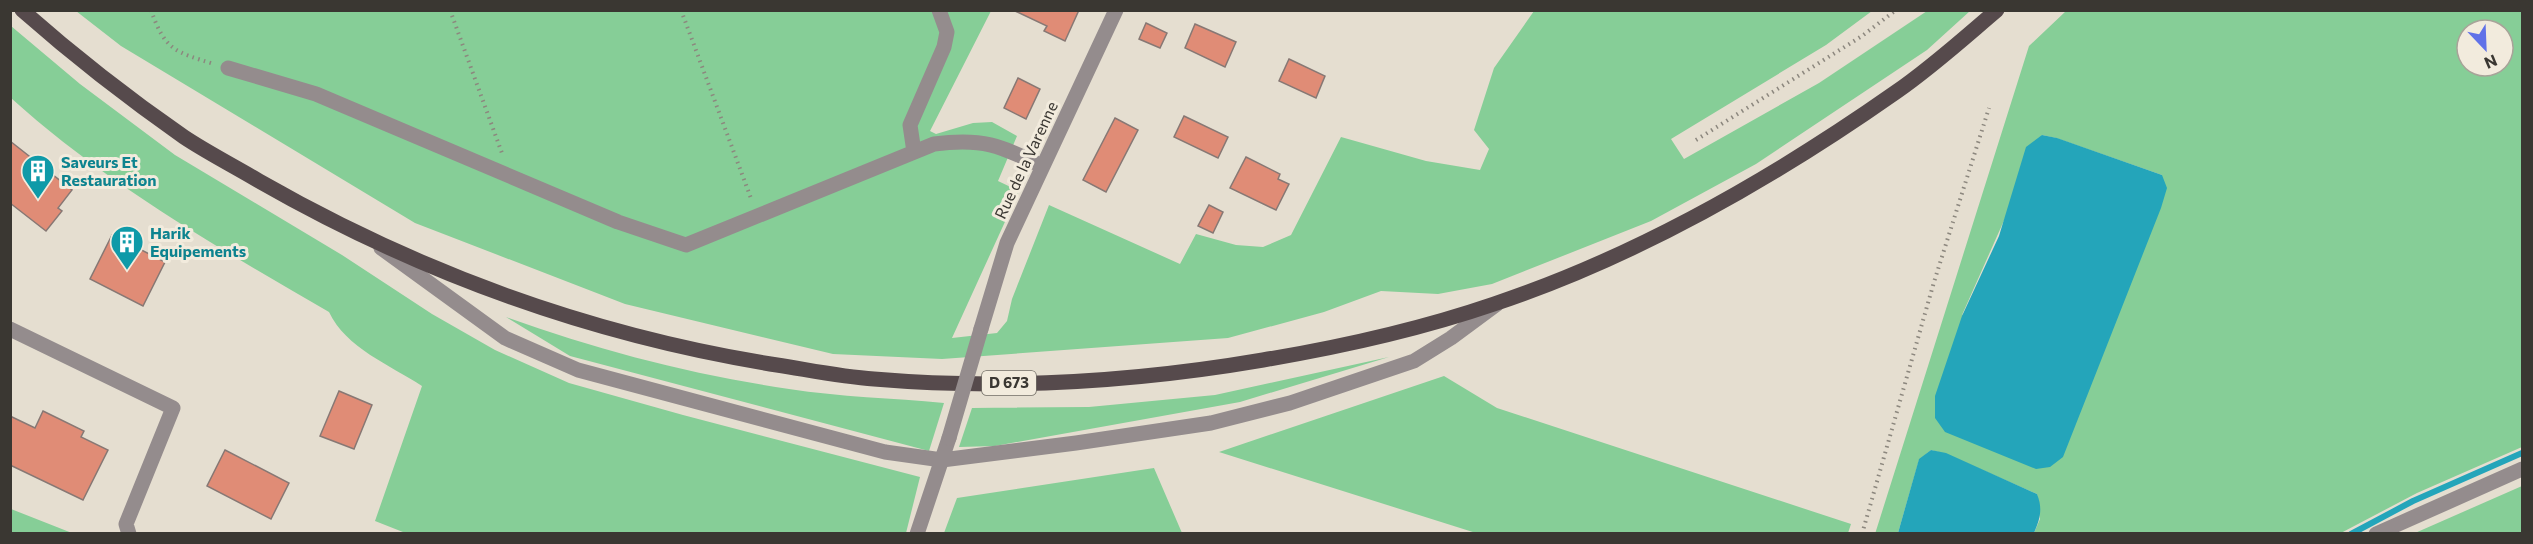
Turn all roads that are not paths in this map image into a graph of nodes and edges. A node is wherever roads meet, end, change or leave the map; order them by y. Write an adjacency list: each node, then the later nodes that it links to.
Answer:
1 (22, 10): 8 (main road, D 673)
2 (939, 10): 6 (street)
3 (1116, 10): 7 (street, Rue de la Varenne)
4 (1997, 10): 9 (main road, D 673)
5 (228, 68): 6 (street)
6 (914, 152): 7 (street)
7 (1042, 166): 11 (street, Rue de la Varenne, bridge)
8 (374, 242): 9 (main road, D 673); 11 (street)
9 (1498, 303): 11 (street)
10 (10, 329): 13 (street)
11 (942, 460): 14 (street)
12 (2523, 468): 15 (street)
13 (129, 534)
14 (917, 534)
15 (2376, 534)

